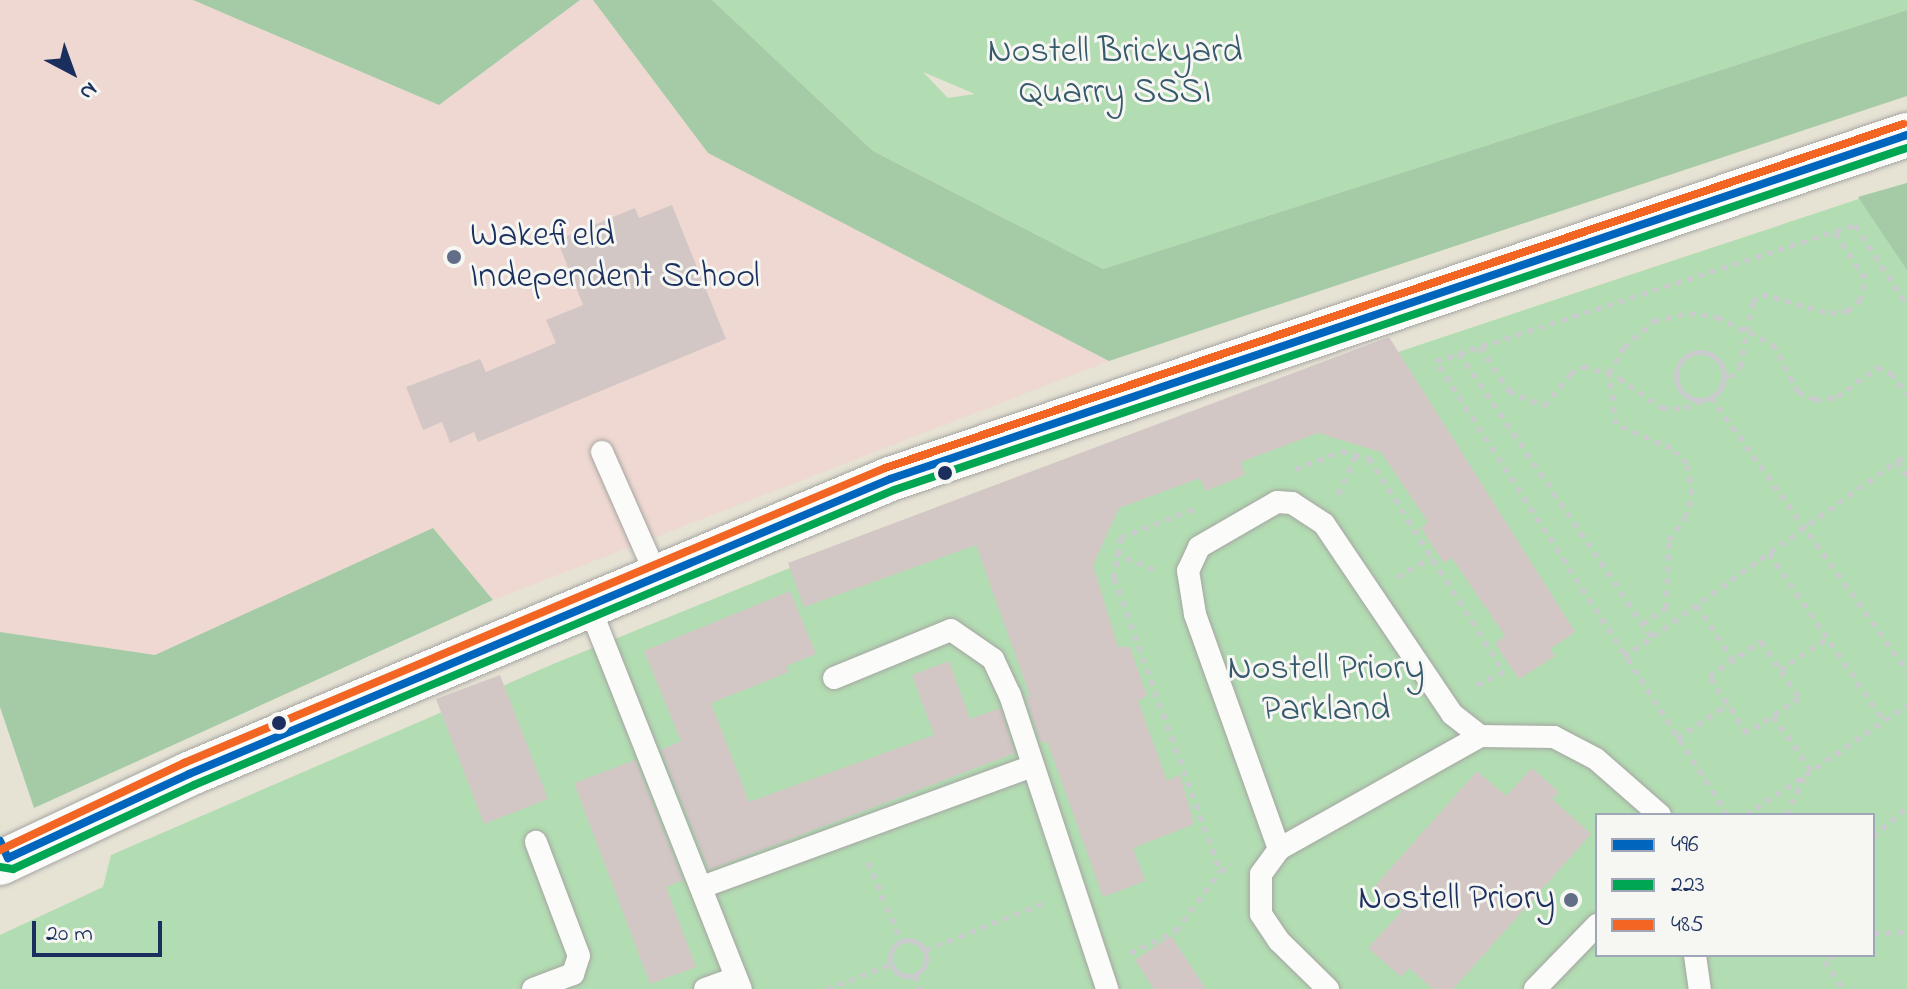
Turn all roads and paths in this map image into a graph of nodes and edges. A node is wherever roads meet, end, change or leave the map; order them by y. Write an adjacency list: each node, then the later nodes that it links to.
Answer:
1 (1907, 135): 22 (highway)
2 (1834, 231): 3 (path); 4 (path); 5 (path)
3 (1907, 305)
4 (1747, 331): 7 (path); 8 (path); 9 (path)
5 (1480, 347): 6 (path); 7 (path)
6 (1459, 353): 25 (path); 28 (path)
7 (1609, 373): 11 (path); 25 (path)
8 (1721, 386): 10 (path); 11 (path)
9 (1907, 394)
10 (1711, 397): 11 (path); 20 (path)
11 (1703, 400)
12 (602, 452): 22 (lane)
13 (1907, 454): 15 (path)
14 (1356, 455): 16 (path); 19 (path); 33 (path)
15 (1897, 461): 17 (path); 20 (path)
16 (1283, 474)
17 (1907, 476)
18 (1209, 503): 53 (path)
19 (1324, 524): 33 (lane); 51 (lane)
20 (1804, 527): 21 (path); 31 (path)
21 (1769, 553): 23 (path); 27 (path)
22 (658, 579): 24 (highway)
23 (1697, 605): 26 (path); 29 (path)
24 (590, 608): 52 (highway); 54 (lane)
25 (1642, 624): 26 (path)
26 (1651, 637): 28 (path)
27 (1827, 638): 30 (path); 37 (path)
28 (1624, 657): 39 (path)
29 (1733, 660): 30 (path); 34 (path)
30 (1780, 670): 36 (path)
31 (1907, 671)
32 (834, 678): 40 (lane)
33 (1444, 702): 38 (lane)
34 (1728, 704): 36 (path); 39 (path)
35 (1907, 705): 37 (path)
36 (1773, 716): 41 (path)
37 (1884, 721): 41 (path)
38 (1480, 736): 44 (lane); 51 (lane)
39 (1677, 738): 45 (path)
40 (1033, 766): 48 (lane); 55 (lane)
41 (1812, 771): 42 (path)
42 (1805, 776): 46 (path); 47 (path)
43 (1907, 807): 49 (path)
44 (1658, 813)
45 (1727, 813)
46 (1749, 813)
47 (1787, 813)
48 (856, 831): 54 (lane); 59 (path)
49 (1875, 835)
50 (536, 842): 67 (lane)
51 (1277, 843): 53 (path); 72 (lane)
52 (4, 861)
53 (1220, 871): 64 (path)
54 (702, 887): 66 (lane)
55 (1075, 891): 60 (path); 64 (lane)
56 (1595, 927): 73 (lane)
57 (1907, 932): 58 (path)
58 (1875, 933)
59 (901, 941): 60 (path); 63 (path)
60 (925, 950): 65 (path)
61 (1695, 957): 74 (lane)
62 (1823, 958): 75 (path)
63 (891, 964): 65 (path); 69 (path)
64 (1100, 967): 71 (lane)
65 (915, 975): 70 (path)
66 (739, 983): 68 (lane)
67 (533, 989)
68 (705, 989)
69 (827, 989)
70 (920, 989)
71 (1107, 989)
72 (1328, 989)
73 (1535, 989)
74 (1700, 989)
75 (1843, 989)

